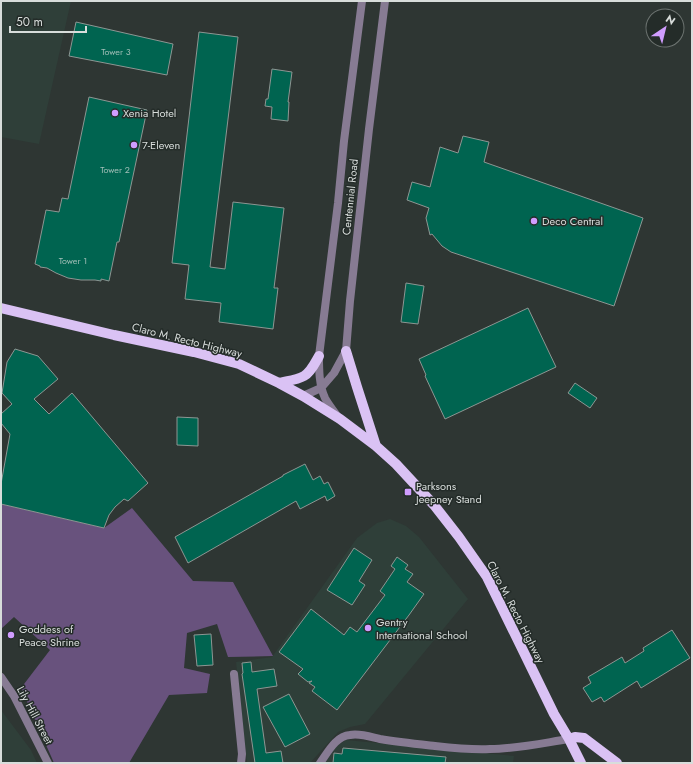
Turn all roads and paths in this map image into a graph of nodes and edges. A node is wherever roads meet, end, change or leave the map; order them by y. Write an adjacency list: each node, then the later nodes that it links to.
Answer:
1 (362, 1): 5 (street, Centennial Road)
2 (385, 1): 4 (street, Centennial Road)
3 (1, 308): 6 (main road, Claro M. Recto Highway)
4 (346, 351): 7 (street, Centennial Road); 10 (main road)
5 (319, 356): 6 (main road); 7 (street, Centennial Road)
6 (279, 383): 8 (main road, Claro M. Recto Highway)
7 (321, 388): 8 (street, Centennial Road); 9 (street, Centennial Road)
8 (303, 396): 9 (main road, Claro M. Recto Highway)
9 (340, 419): 10 (main road, Claro M. Recto Highway)
10 (376, 446): 13 (main road, Claro M. Recto Highway)
11 (234, 674): 15 (street)
12 (1, 677): 14 (street, Lily Hill Street)
13 (569, 739): 16 (street); 17 (main road, Claro M. Recto Highway); 18 (main road)
14 (48, 763)
15 (241, 763)
16 (320, 763)
17 (581, 763)
18 (617, 763)

